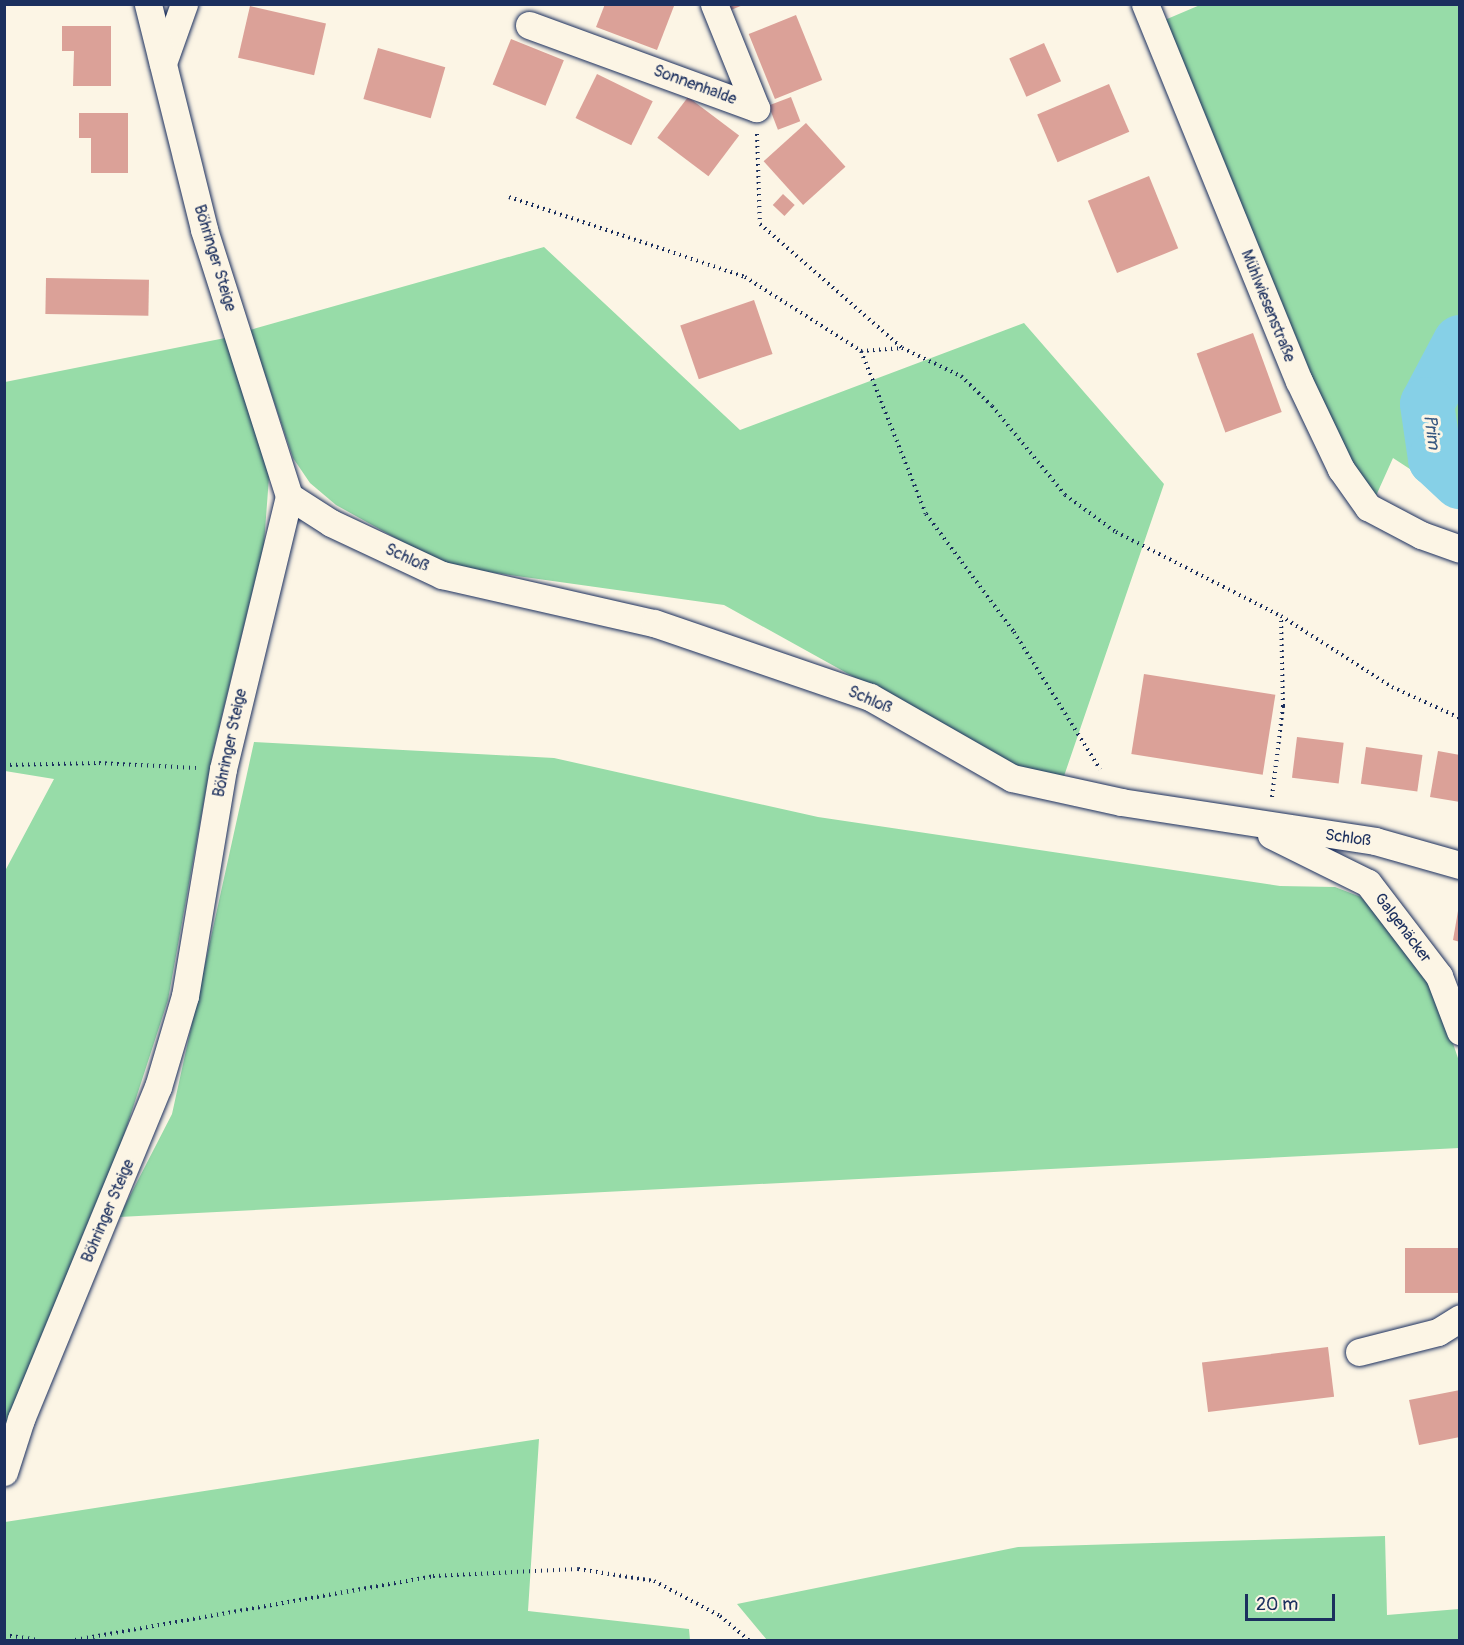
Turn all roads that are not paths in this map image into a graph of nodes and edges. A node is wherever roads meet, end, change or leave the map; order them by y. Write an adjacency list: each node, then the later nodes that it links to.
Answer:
1 (148, 4): 6 (street, Böhringer Steige)
2 (184, 4): 6 (street)
3 (714, 4): 5 (street, Sonnenhalde)
4 (1145, 4): 8 (street, Mühlwiesenstraße)
5 (529, 25)
6 (163, 63): 7 (street, Böhringer Steige)
7 (290, 496): 9 (street, Schloß); 14 (street, Böhringer Steige)
8 (1460, 549)
9 (1259, 826): 10 (street, Schloß); 11 (street, Galgenäcker)
10 (1460, 865)
11 (1460, 1031)
12 (1460, 1318): 13 (street)
13 (1359, 1352)
14 (4, 1472)

